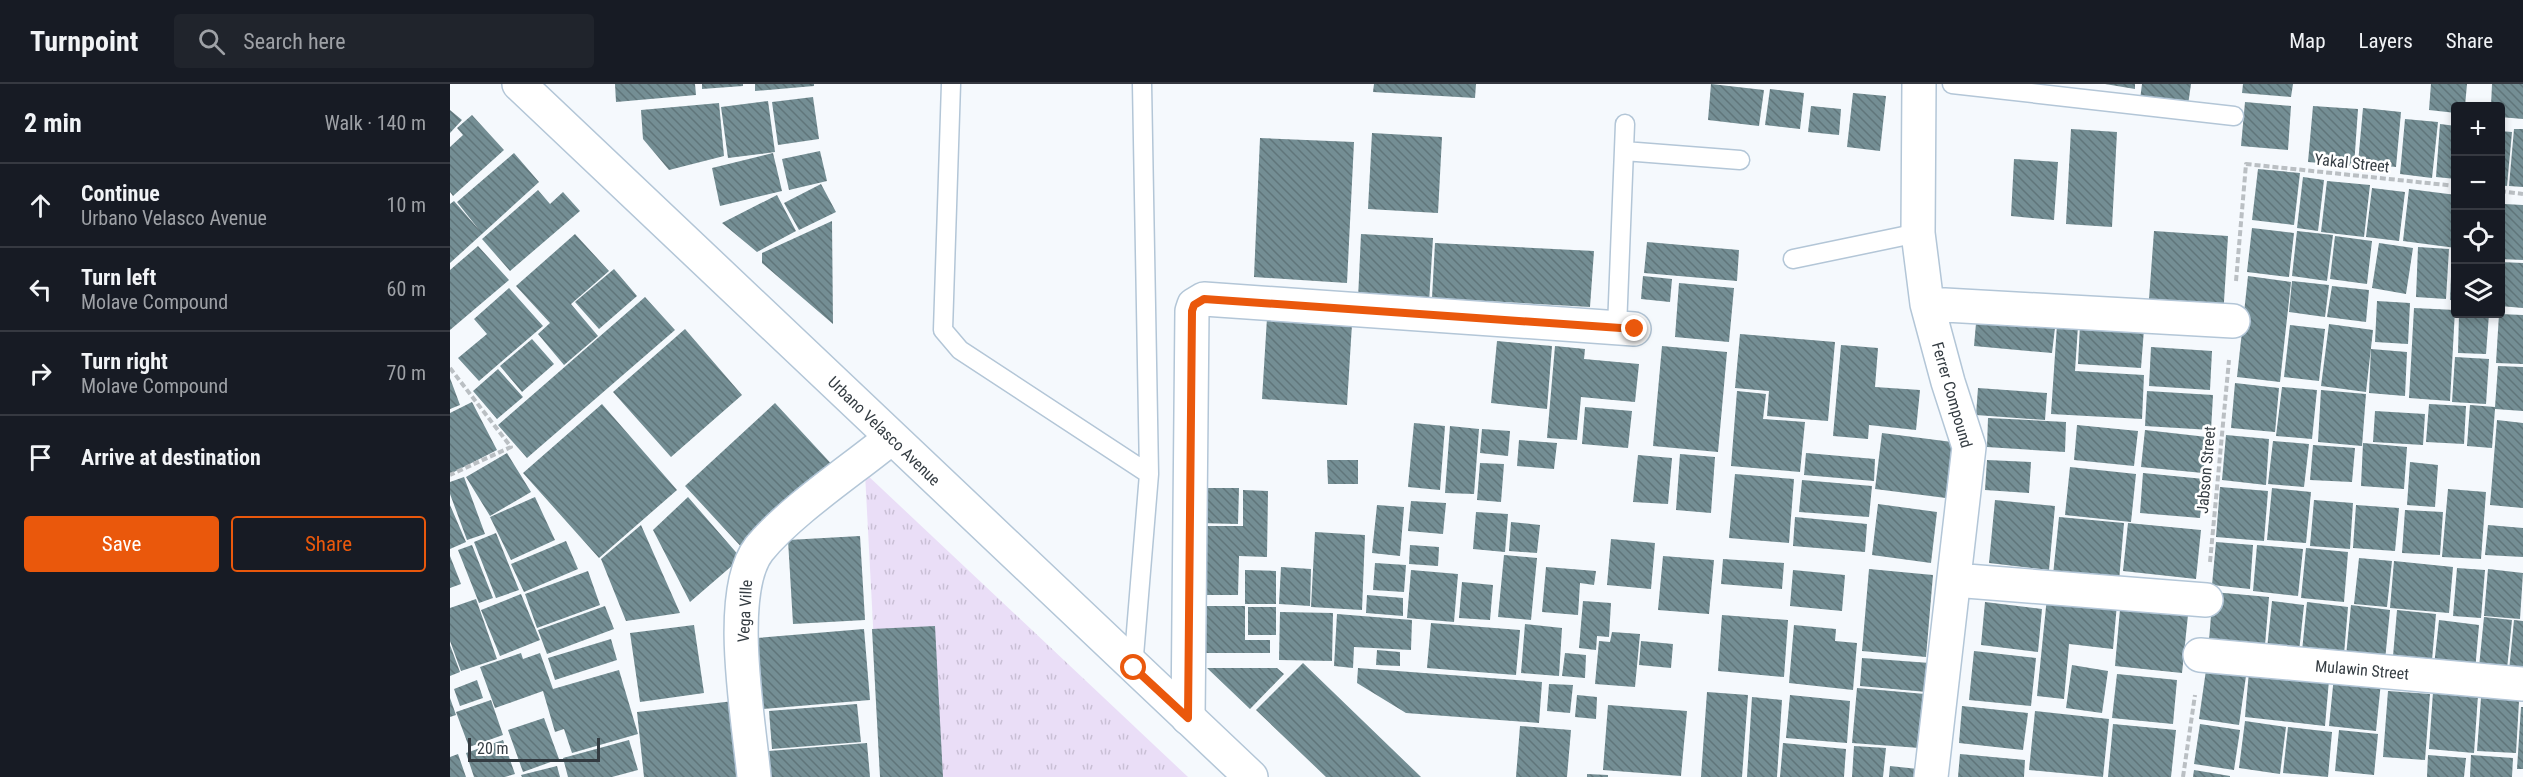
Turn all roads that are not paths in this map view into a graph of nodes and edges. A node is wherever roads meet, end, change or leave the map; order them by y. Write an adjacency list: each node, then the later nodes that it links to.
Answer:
1 (519, 84): 15 (street, Urbano Velasco Avenue)
2 (951, 84): 16 (lane)
3 (1142, 84): 16 (lane)
4 (1919, 84): 10 (street, Ferrer Compound)
5 (1952, 84): 6 (lane)
6 (2234, 116)
7 (1624, 124): 8 (lane)
8 (1624, 151): 9 (lane); 14 (lane)
9 (1740, 160)
10 (1918, 233): 11 (lane); 12 (street, Ferrer Compound)
11 (1793, 259)
12 (1927, 304): 13 (street); 17 (street, Ferrer Compound)
13 (2233, 321)
14 (1626, 329): 22 (street)
15 (891, 438): 20 (street, Urbano Velasco Avenue); 23 (street, Vega Ville)
16 (1149, 474): 20 (lane)
17 (1954, 580): 18 (street); 25 (street, Ferrer Compound)
18 (2206, 600)
19 (2200, 655): 21 (street, Mulawin Street)
20 (1134, 668): 22 (street, Urbano Velasco Avenue)
21 (2523, 684)
22 (1188, 718): 24 (street, Urbano Velasco Avenue)
23 (754, 777)
24 (1251, 777)
25 (1931, 777)

